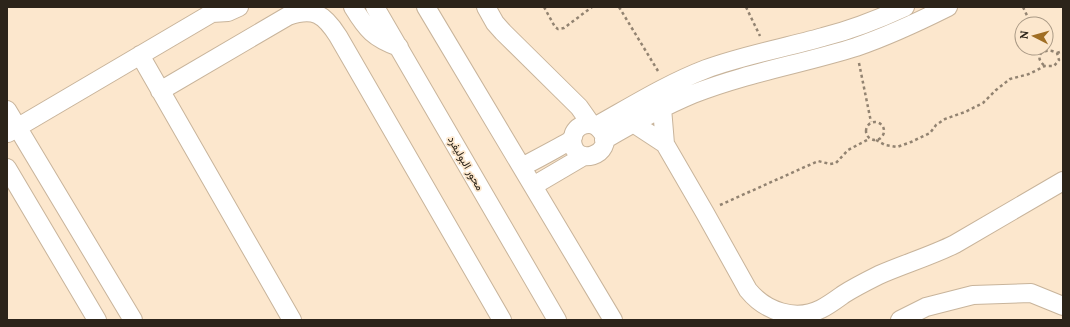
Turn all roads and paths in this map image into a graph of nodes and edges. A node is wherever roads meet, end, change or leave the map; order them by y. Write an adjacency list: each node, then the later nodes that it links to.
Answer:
1 (239, 7): 12 (street)
2 (353, 7): 14 (street)
3 (375, 7): 14 (street, محور البوليفرد)
4 (426, 7): 36 (street)
5 (486, 7): 31 (street)
6 (544, 7): 7 (path)
7 (592, 7)
8 (619, 7): 23 (path)
9 (746, 7): 16 (path)
10 (905, 7): 13 (street); 16 (street)
11 (948, 7): 13 (street)
12 (213, 10): 19 (street)
13 (914, 24): 15 (street)
14 (399, 47): 46 (street, محور البوليفرد)
15 (856, 47): 24 (street); 28 (path)
16 (767, 51): 22 (street)
17 (1063, 51): 18 (path)
18 (1056, 53): 21 (path)
19 (140, 55): 25 (street); 30 (street)
20 (1039, 56): 21 (path)
21 (1045, 66): 33 (path)
22 (706, 69): 23 (street); 24 (street)
23 (668, 86): 31 (street)
24 (713, 87): 26 (street)
25 (160, 91): 44 (street); 45 (street)
26 (662, 108): 29 (street); 34 (street)
27 (7, 110): 30 (street)
28 (871, 122): 32 (path); 33 (path)
29 (633, 123): 31 (street); 34 (street)
30 (12, 131): 43 (street)
31 (588, 132): 35 (street); 35 (street); 36 (street)
32 (869, 139): 33 (path); 40 (path)
33 (876, 140)
34 (665, 144): 40 (street)
35 (584, 156): 39 (street)
36 (522, 167): 39 (street)
37 (7, 168): 42 (street)
38 (1063, 182): 40 (street)
39 (533, 186): 47 (street)
40 (705, 213)
41 (1063, 306): 48 (street)
42 (97, 320)
43 (133, 320)
44 (292, 320)
45 (502, 320)
46 (557, 320)
47 (613, 320)
48 (900, 320)

